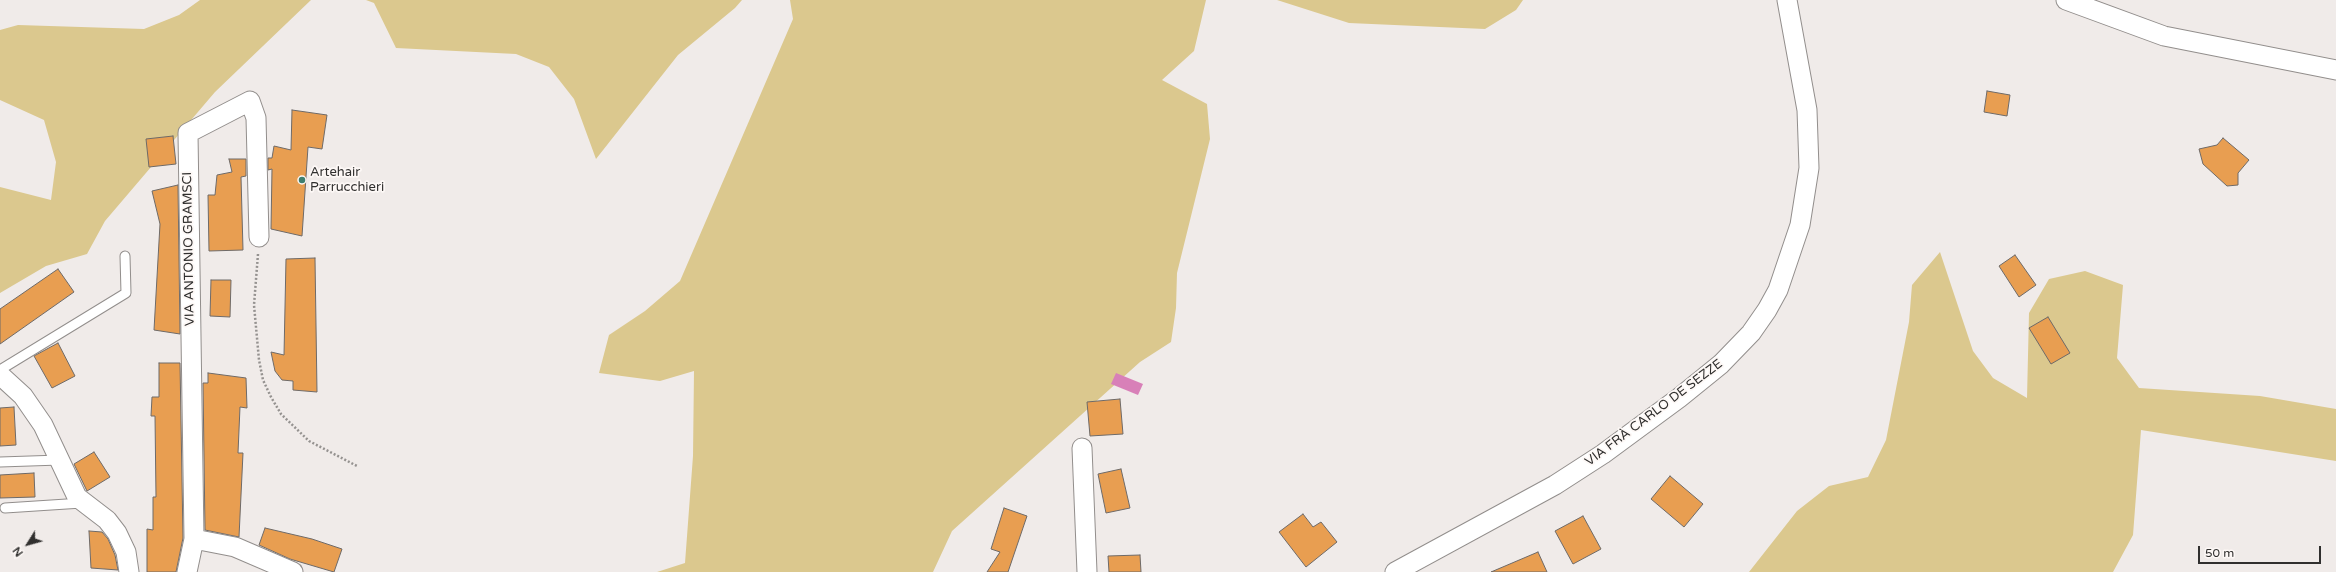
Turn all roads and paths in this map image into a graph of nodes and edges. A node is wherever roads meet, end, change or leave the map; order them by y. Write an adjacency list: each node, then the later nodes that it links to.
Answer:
1 (1787, 0): 19 (street, VIA FRÀ CARLO DE SEZZE)
2 (2066, 0): 3 (street)
3 (2336, 70)
4 (259, 237): 11 (path); 14 (street, VIA ANTONIO GRAMSCI)
5 (125, 256): 6 (lane)
6 (0, 370)
7 (0, 375): 9 (street)
8 (1082, 448): 18 (street)
9 (60, 460): 10 (lane); 12 (street)
10 (0, 462)
11 (357, 466)
12 (82, 503): 13 (lane); 15 (street)
13 (5, 508)
14 (194, 539): 16 (street, VIA ANTONIO GRAMSCI); 17 (street)
15 (129, 572)
16 (187, 572)
17 (293, 572)
18 (1087, 572)
19 (1395, 572)

